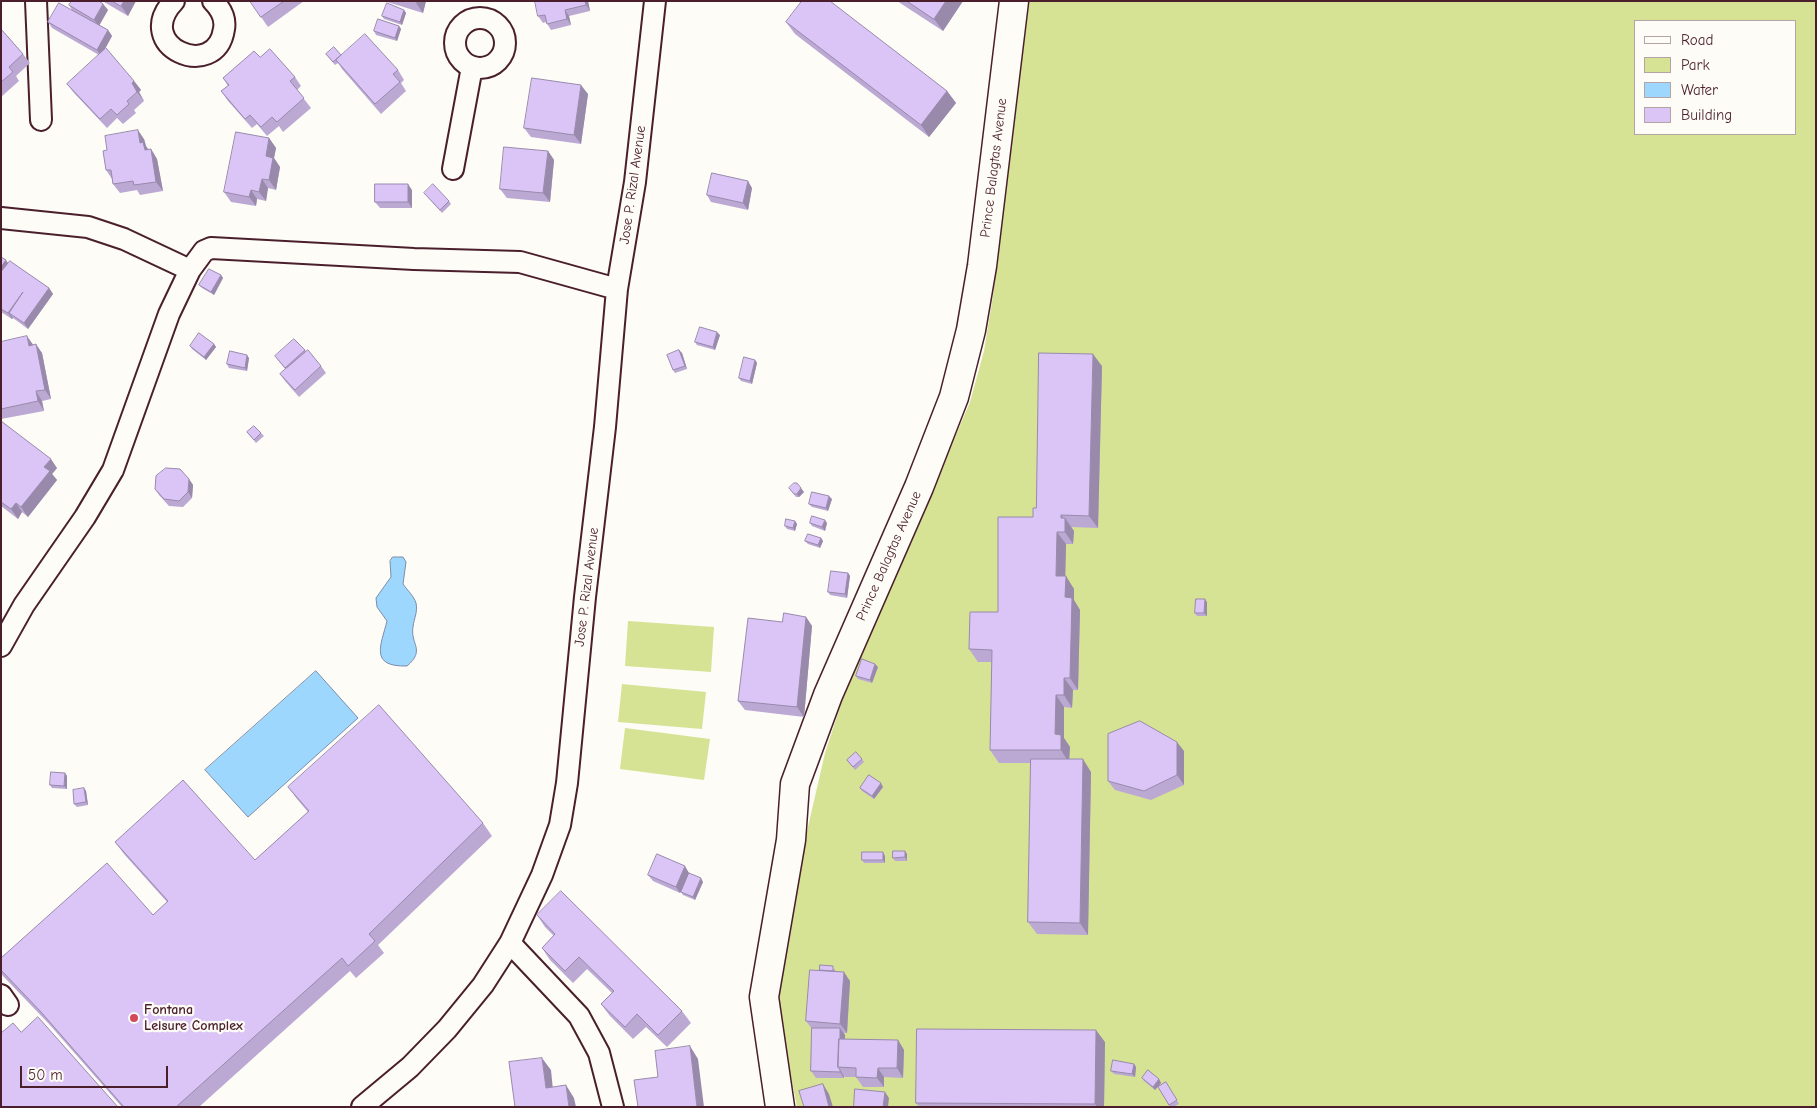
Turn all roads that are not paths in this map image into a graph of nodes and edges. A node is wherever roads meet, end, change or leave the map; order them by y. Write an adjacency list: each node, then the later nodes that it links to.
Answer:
1 (36, 1): 8 (street)
2 (174, 1): 3 (street)
3 (213, 1)
4 (655, 1): 12 (street, Jose P. Rizal Avenue)
5 (1014, 1): 17 (main road, Prince Balagtas Avenue)
6 (480, 9): 7 (street); 7 (street)
7 (472, 66): 9 (street)
8 (41, 120)
9 (454, 170)
10 (1, 218): 11 (street)
11 (190, 270): 12 (street); 13 (street)
12 (617, 289): 14 (street, Jose P. Rizal Avenue)
13 (1, 646)
14 (510, 943): 15 (street, Jose P. Rizal Avenue); 16 (street)
15 (362, 1107)
16 (613, 1107)
17 (780, 1107)

